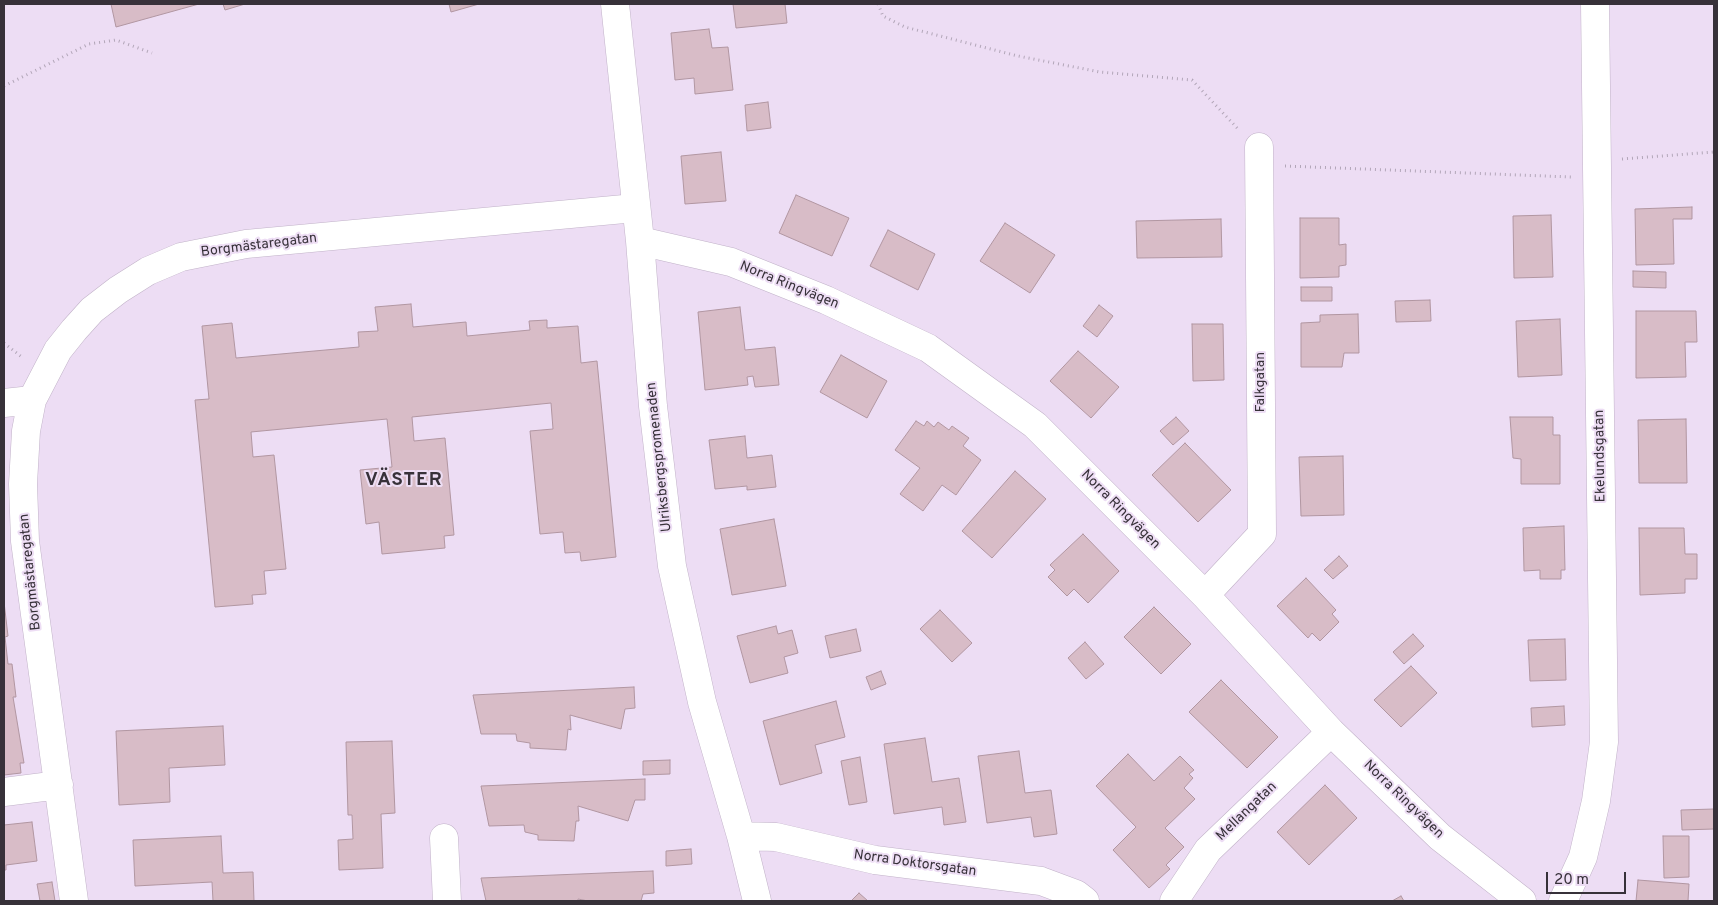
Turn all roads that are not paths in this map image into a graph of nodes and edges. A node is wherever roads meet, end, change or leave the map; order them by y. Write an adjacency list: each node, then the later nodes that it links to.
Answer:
1 (615, 4): 4 (street, Ulriksbergspromenaden)
2 (1595, 4): 21 (street, Ekelundsgatan)
3 (1259, 155): 9 (street, Falkgatan)
4 (635, 208): 5 (street, Ulriksbergspromenaden); 6 (street, Borgmästaregatan)
5 (640, 241): 9 (street, Norra Ringvägen); 13 (street, Ulriksbergspromenaden)
6 (32, 400): 7 (street); 8 (street, Borgmästaregatan)
7 (4, 403)
8 (14, 542): 11 (street, Borgmästaregatan)
9 (1205, 596): 10 (street, Norra Ringvägen)
10 (1331, 732): 19 (street, Mellangatan); 20 (street, Norra Ringvägen)
11 (59, 784): 12 (street); 15 (street, Borgmästaregatan)
12 (4, 792)
13 (742, 836): 17 (street, Ulriksbergspromenaden); 18 (street, Norra Doktorsgatan)
14 (444, 838): 16 (street)
15 (74, 901)
16 (447, 901)
17 (757, 901)
18 (1086, 901)
19 (1174, 901)
20 (1522, 901)
21 (1563, 901)

